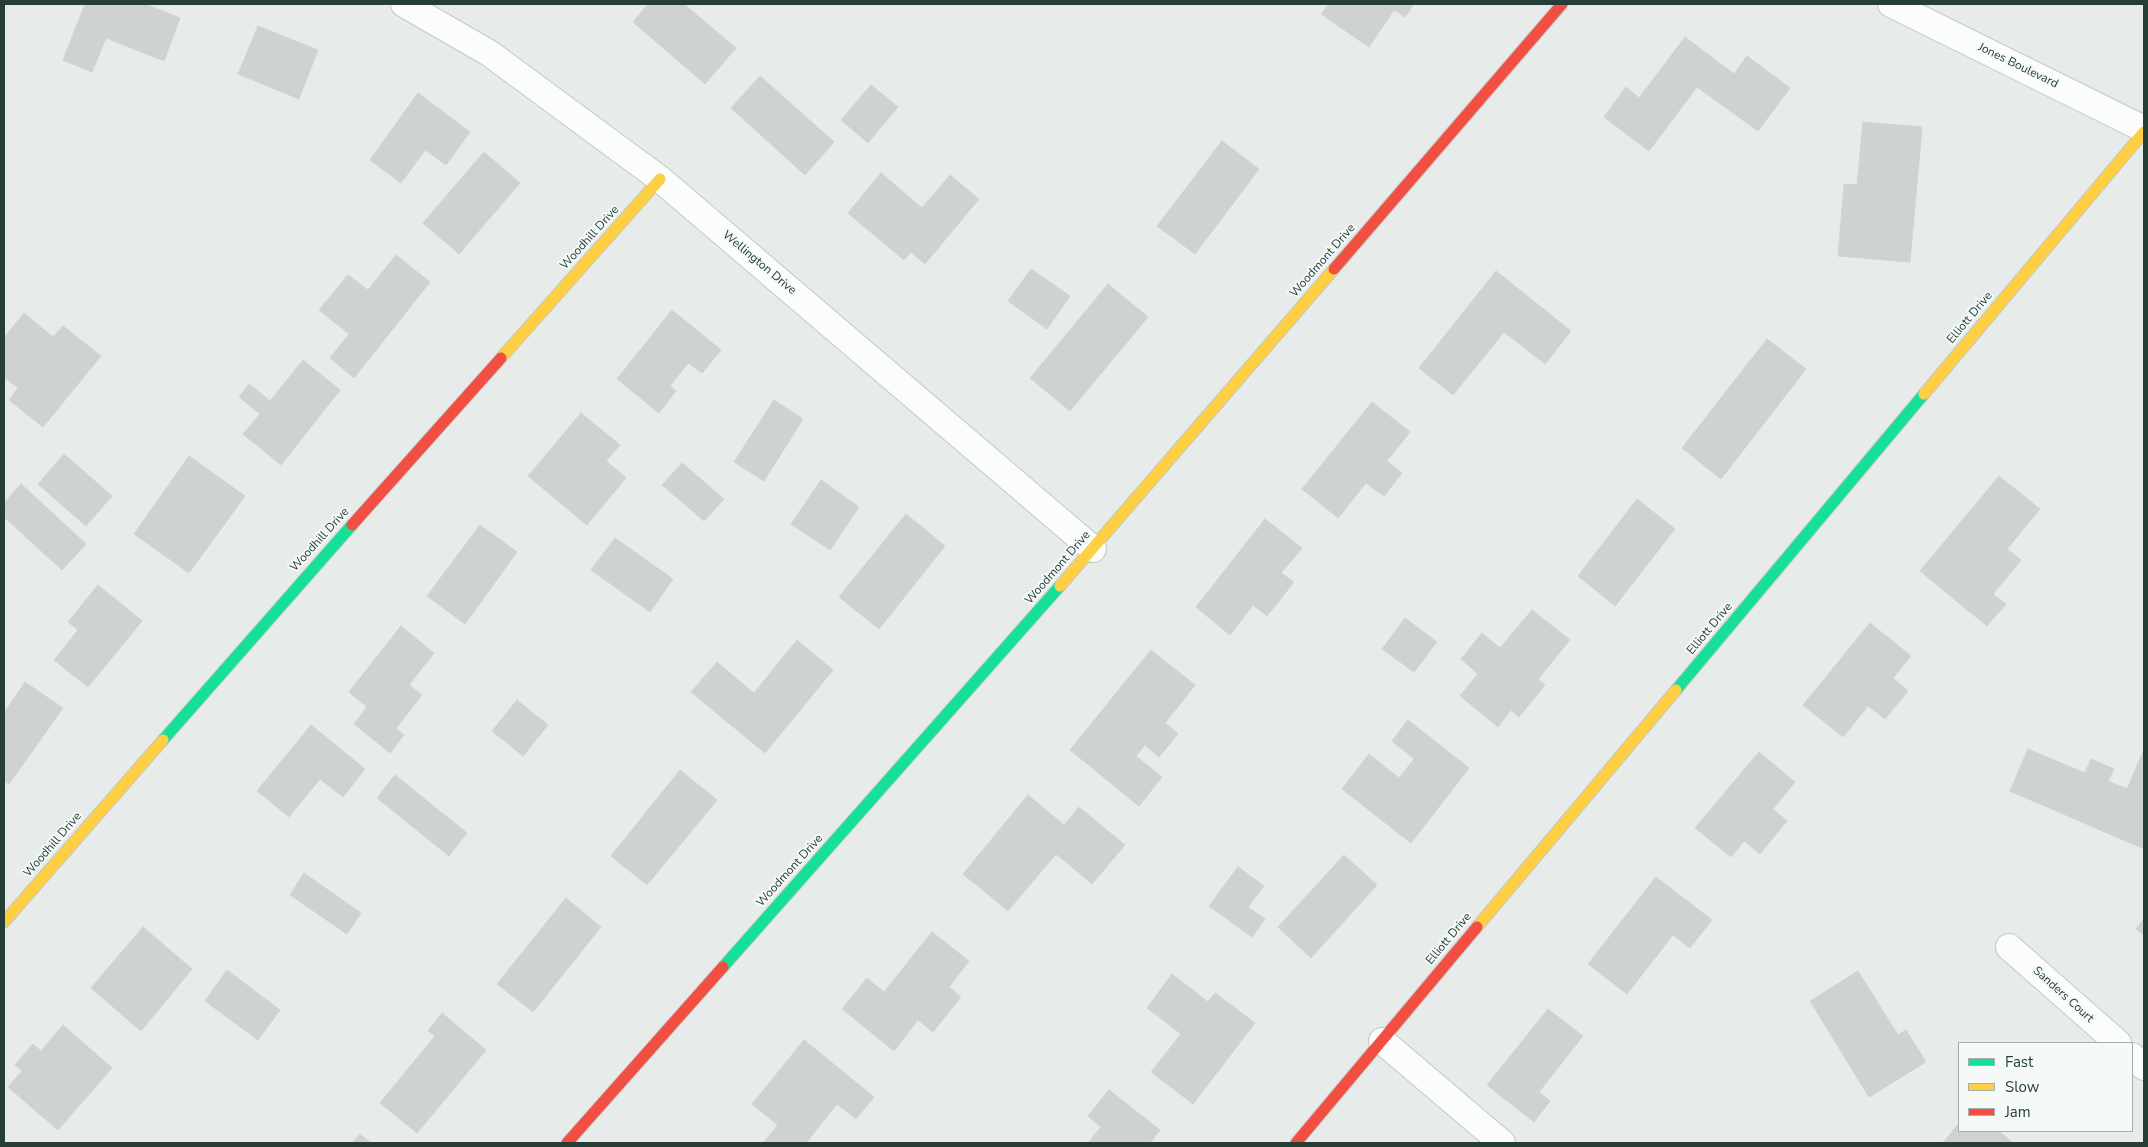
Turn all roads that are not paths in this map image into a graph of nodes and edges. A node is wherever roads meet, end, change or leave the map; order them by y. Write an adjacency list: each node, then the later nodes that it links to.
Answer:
1 (404, 4): 5 (street, Wellington Drive)
2 (1562, 4): 6 (street, Woodmont Drive)
3 (1891, 4): 4 (street, Jones Boulevard)
4 (2144, 130): 9 (street, Elliott Drive)
5 (660, 179): 6 (street, Wellington Drive); 7 (street, Woodhill Drive)
6 (1093, 549): 13 (street, Woodmont Drive)
7 (4, 922)
8 (2009, 947): 10 (street, Sanders Court)
9 (1382, 1041): 14 (street, Elliott Drive); 15 (street)
10 (2117, 1042)
11 (2133, 1057): 12 (street)
12 (2144, 1067)
13 (567, 1143)
14 (1296, 1143)
15 (1502, 1143)

